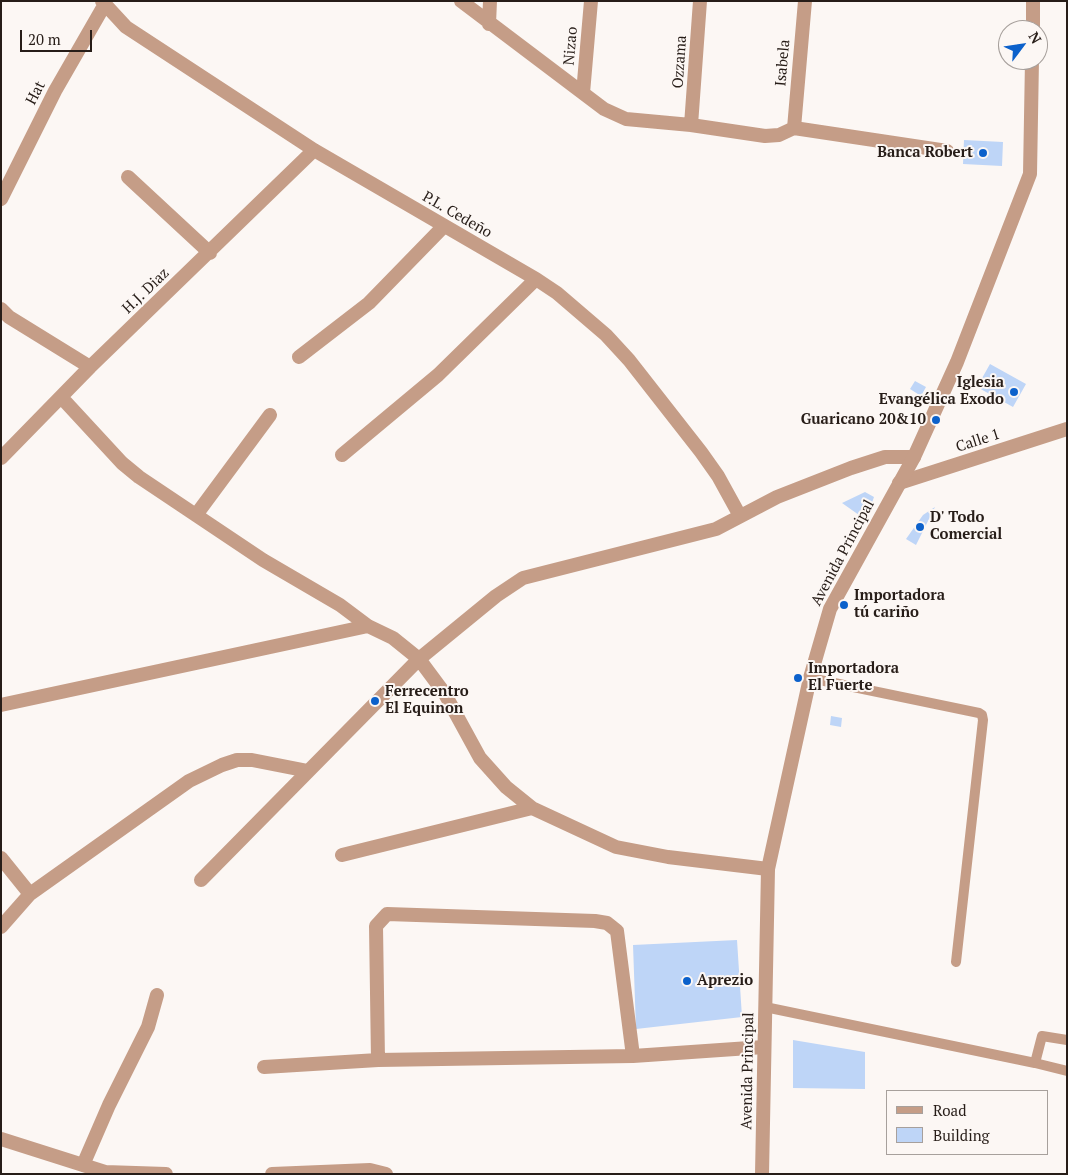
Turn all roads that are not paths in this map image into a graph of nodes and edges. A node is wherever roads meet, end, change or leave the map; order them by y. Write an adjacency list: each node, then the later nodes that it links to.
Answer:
1 (461, 1): 9 (street)
2 (490, 1): 9 (street)
3 (591, 1): 11 (street, Nizao)
4 (700, 1): 12 (street, Ozzama)
5 (805, 1): 13 (street, Isabela)
6 (1033, 1): 8 (street)
7 (103, 3): 14 (street, P.L. Cedeño); 17 (street, Hat)
8 (1033, 20)
9 (489, 24): 11 (street)
10 (1032, 70): 28 (street, Avenida Principal)
11 (583, 93): 12 (street)
12 (691, 125): 13 (street)
13 (794, 128): 15 (street)
14 (314, 150): 18 (street, P.L. Cedeño); 19 (street, H.J. Diaz)
15 (947, 151)
16 (128, 177): 19 (street)
17 (1, 199)
18 (444, 226): 20 (street, P.L. Cedeño); 22 (street)
19 (210, 253): 23 (street, H.J. Diaz)
20 (536, 279): 27 (street); 32 (street, P.L. Cedeño)
21 (1, 309): 23 (street)
22 (299, 357)
23 (90, 366): 24 (street, H.J. Diaz)
24 (61, 397): 29 (street, H.J. Diaz); 31 (street)
25 (270, 415): 31 (street)
26 (1067, 429): 30 (street, Calle 1)
27 (342, 455)
28 (914, 457): 30 (street, Avenida Principal); 32 (street)
29 (1, 458)
30 (899, 483): 35 (street, Avenida Principal)
31 (196, 515): 33 (street)
32 (740, 516): 34 (street)
33 (368, 626): 34 (street); 36 (street)
34 (419, 659): 37 (street); 38 (street)
35 (810, 678): 41 (street, Avenida Principal); 45 (lane)
36 (1, 705)
37 (308, 771): 42 (street); 43 (street)
38 (532, 808): 39 (street); 41 (street)
39 (342, 855)
40 (1, 858): 43 (street)
41 (768, 869): 47 (street, Avenida Principal)
42 (201, 880)
43 (30, 894): 44 (street)
44 (1, 927)
45 (956, 962)
46 (158, 995): 56 (street)
47 (765, 1007): 49 (street, Avenida Principal); 52 (lane)
48 (1067, 1040): 52 (lane)
49 (764, 1047): 50 (street); 61 (street, Avenida Principal)
50 (633, 1056): 51 (street); 51 (street)
51 (378, 1060): 53 (street)
52 (1034, 1063): 54 (lane)
53 (264, 1067)
54 (1067, 1071)
55 (1, 1139): 56 (street)
56 (83, 1165): 57 (street)
57 (105, 1173): 58 (street)
58 (166, 1174)
59 (272, 1174): 60 (street)
60 (386, 1174)
61 (762, 1174)

